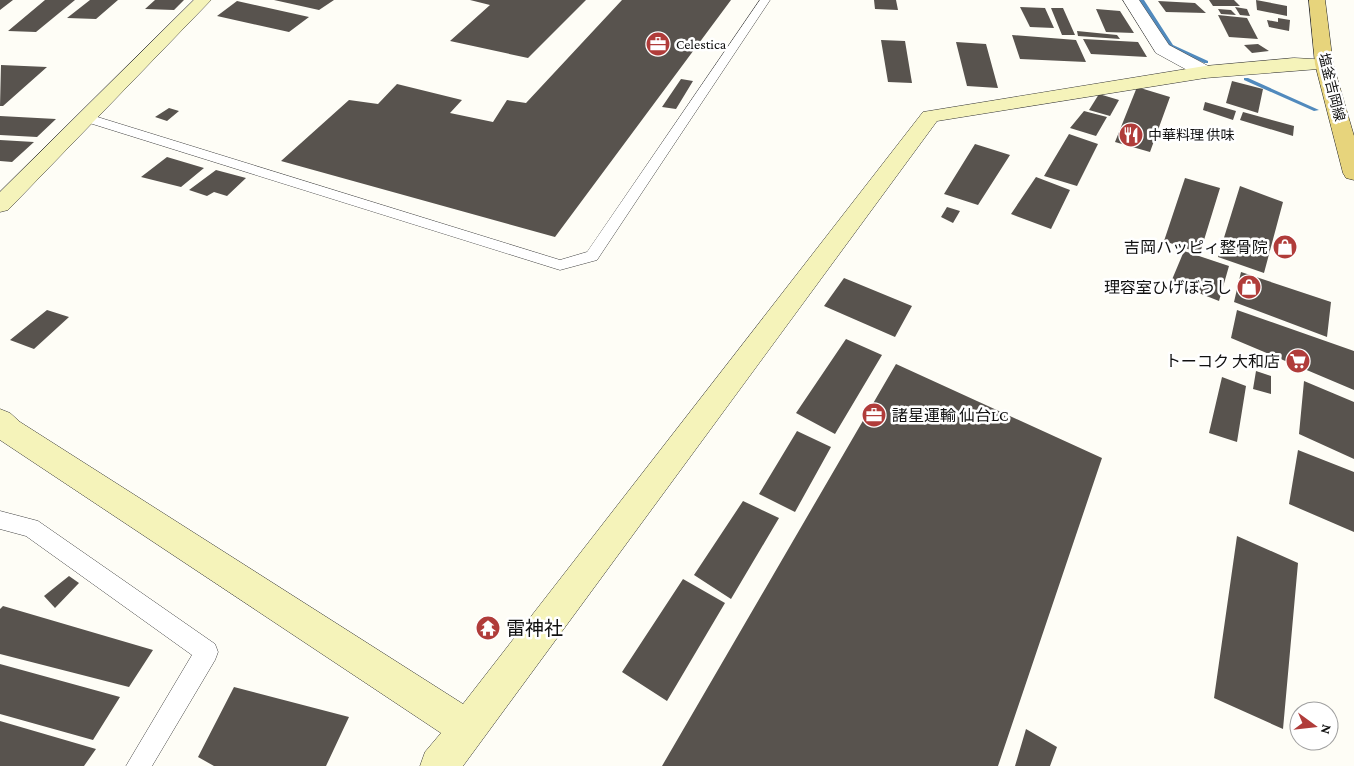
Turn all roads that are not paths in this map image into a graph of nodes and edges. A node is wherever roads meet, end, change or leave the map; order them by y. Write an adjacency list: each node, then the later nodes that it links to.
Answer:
1 (203, 0): 7 (street)
2 (764, 0): 7 (lane)
3 (1132, 0): 6 (street)
4 (1316, 0): 5 (main road, 塩釜吉岡線)
5 (1324, 64): 6 (street); 8 (main road, 塩釜吉岡線)
6 (1205, 72): 12 (street)
7 (87, 118): 9 (street)
8 (1354, 173)
9 (0, 205)
10 (0, 421): 12 (street)
11 (0, 520): 13 (lane)
12 (467, 728): 14 (street)
13 (138, 766)
14 (439, 766)

